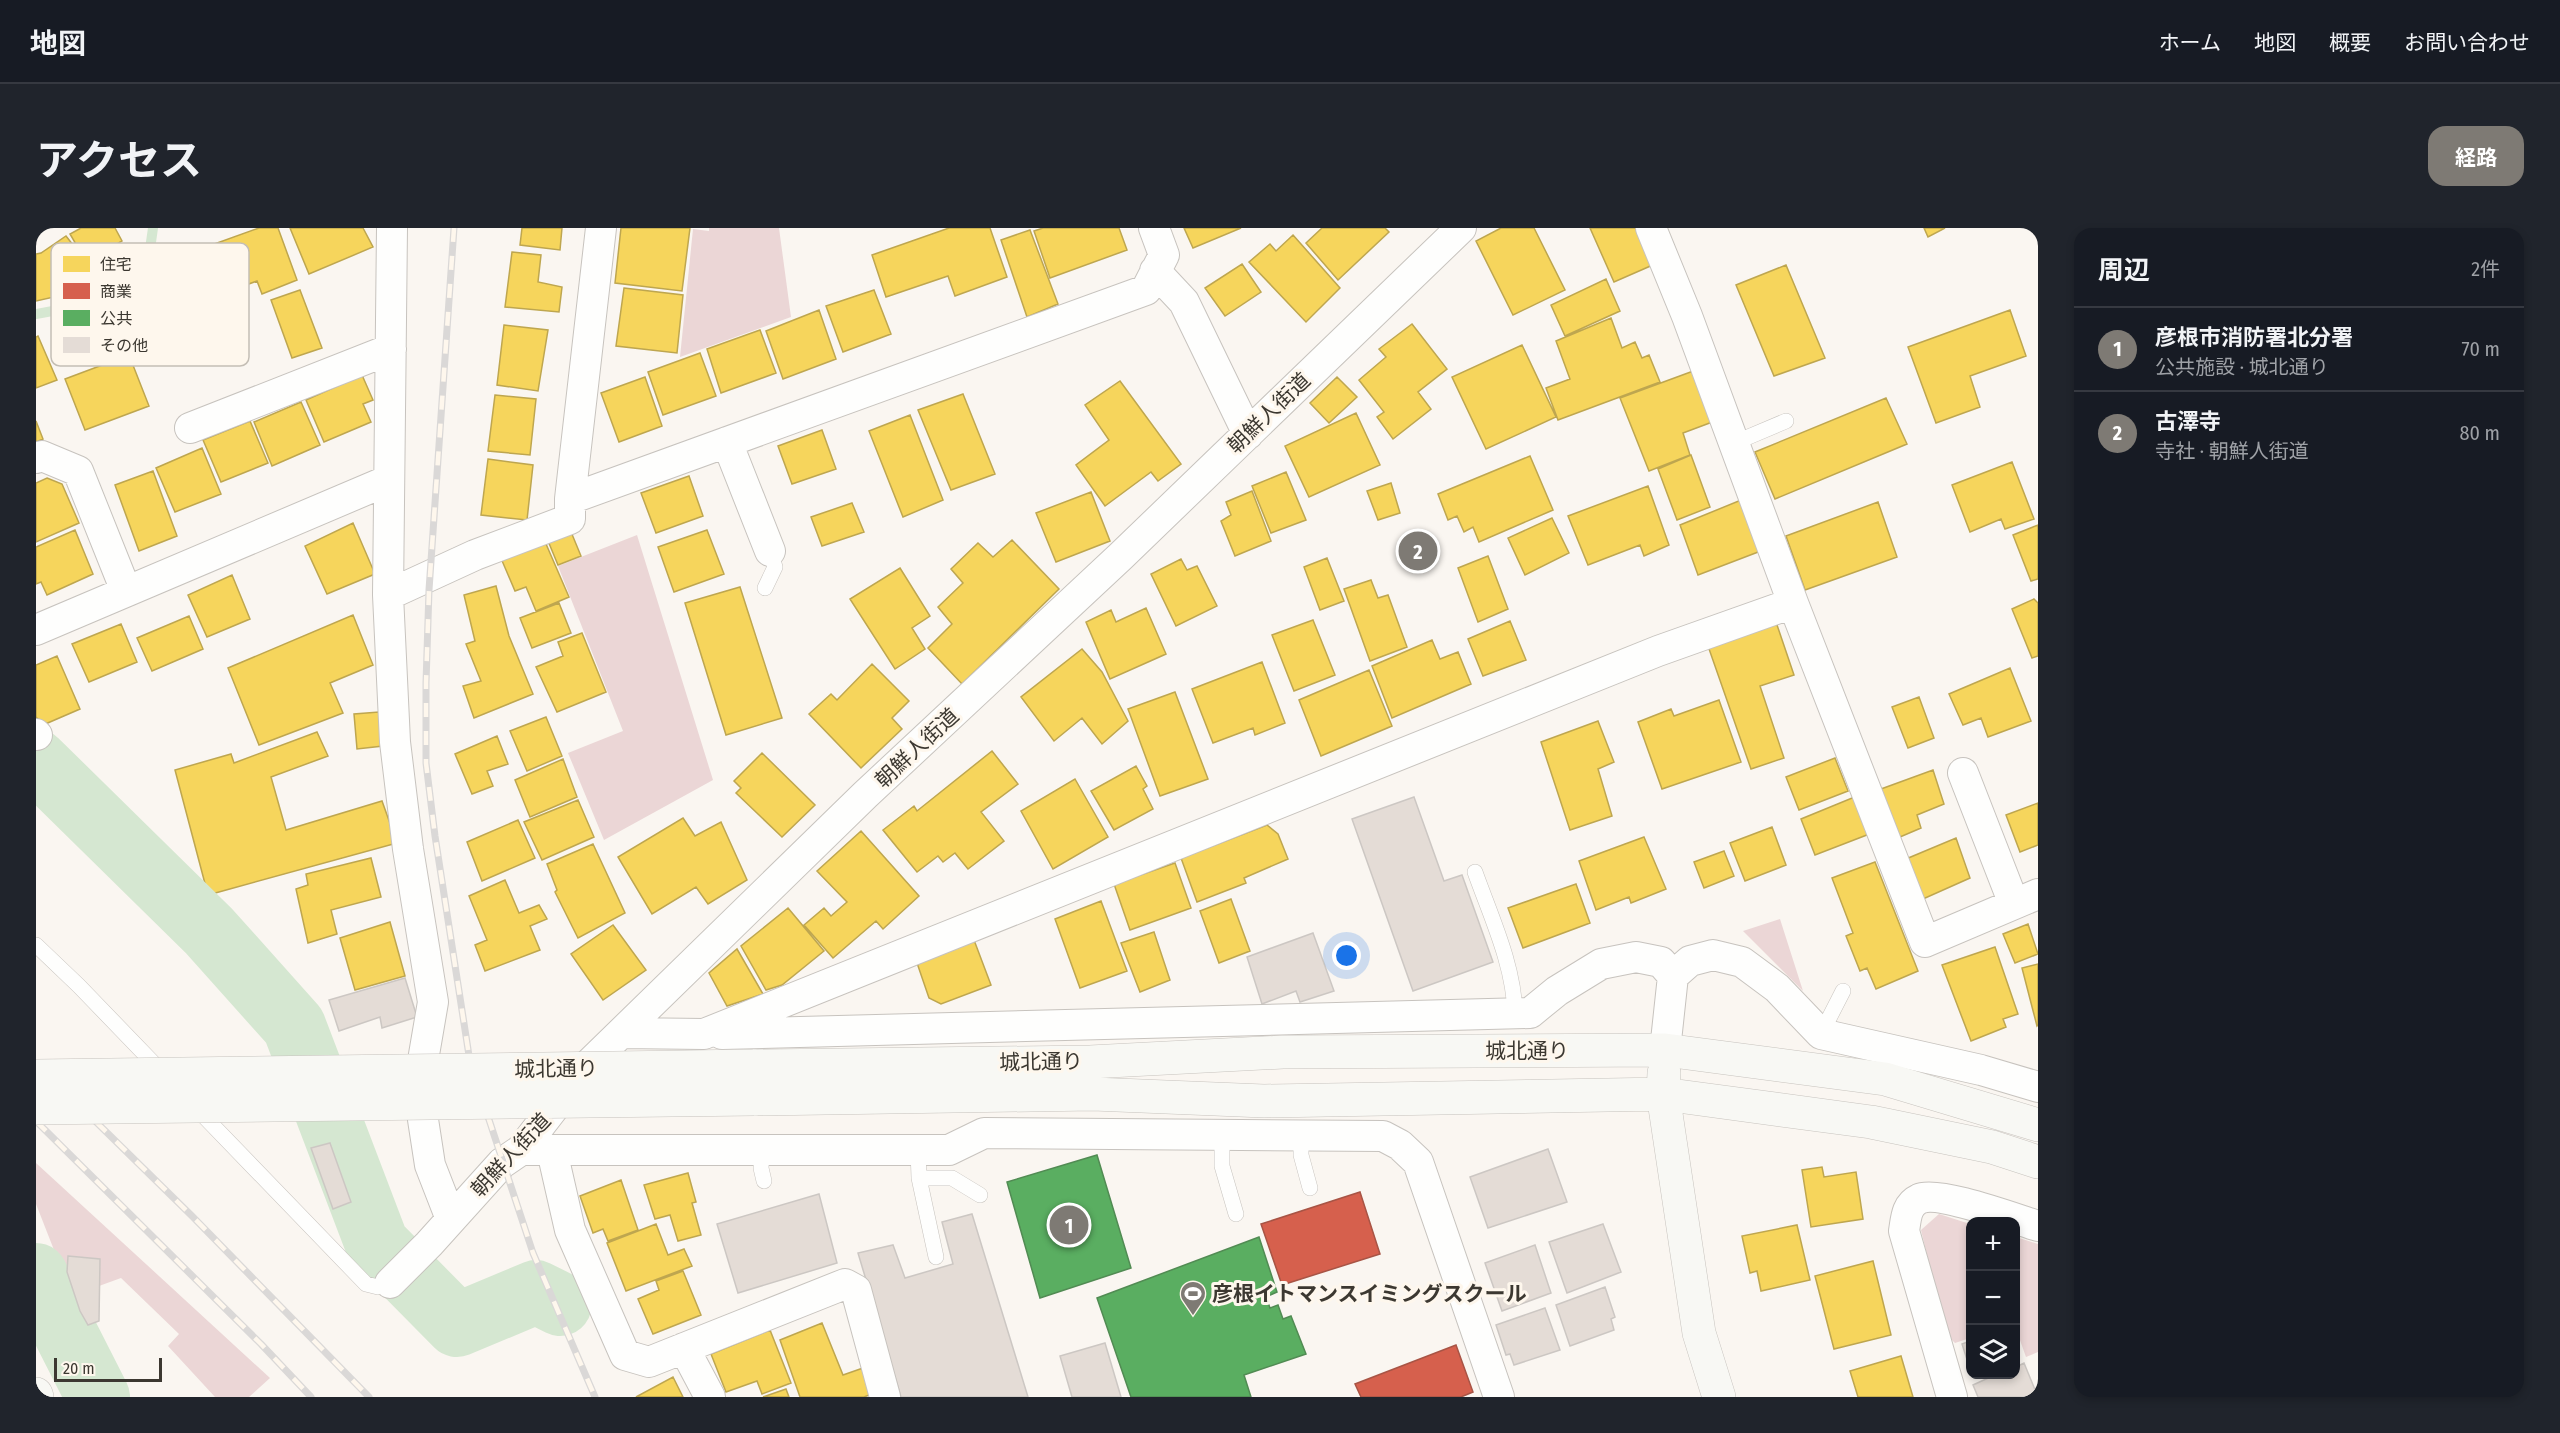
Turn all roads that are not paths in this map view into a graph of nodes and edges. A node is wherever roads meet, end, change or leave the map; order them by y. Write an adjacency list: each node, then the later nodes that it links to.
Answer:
1 (392, 228): 7 (street)
2 (602, 228): 15 (street)
3 (1154, 228): 6 (street)
4 (1461, 228): 10 (street, 朝鮮人街道)
5 (1651, 228): 12 (street)
6 (1155, 271): 10 (street); 11 (street)
7 (391, 349): 9 (street); 14 (street)
8 (1786, 421): 12 (lane)
9 (190, 428)
10 (1248, 434): 29 (street, 朝鮮人街道)
11 (727, 442): 15 (street); 16 (street)
12 (1734, 443): 20 (street)
13 (36, 458): 18 (street)
14 (389, 480): 18 (street); 19 (street)
15 (570, 499): 19 (street)
16 (770, 551): 17 (lane)
17 (765, 588)
18 (126, 591): 21 (street)
19 (388, 595): 49 (street)
20 (1793, 603): 24 (street); 30 (street)
21 (36, 630)
22 (1963, 773): 24 (street)
23 (1475, 872): 28 (lane)
24 (2026, 899)
25 (36, 945): 52 (lane)
26 (1673, 976): 28 (street); 31 (street); 32 (street)
27 (1843, 991): 31 (lane)
28 (1515, 1014): 30 (street)
29 (622, 1033): 30 (street); 40 (street, 朝鮮人街道)
30 (704, 1034)
31 (1821, 1034): 34 (street)
32 (1665, 1050): 33 (main road, 城北通り, bridge); 35 (main road); 37 (main road, 城北通り)
33 (36, 1076)
34 (2038, 1088)
35 (1663, 1094): 36 (main road, 城北通り, bridge); 43 (main road, 城北通り); 57 (main road)
36 (36, 1107)
37 (2038, 1125)
38 (1222, 1136): 39 (street); 44 (street); 48 (lane)
39 (1301, 1136): 46 (lane); 56 (street)
40 (521, 1150): 42 (street); 49 (street, 朝鮮人街道)
41 (762, 1150): 42 (street); 44 (street); 45 (lane)
42 (552, 1151): 53 (street)
43 (2038, 1162)
44 (919, 1164): 47 (lane); 51 (lane)
45 (764, 1181)
46 (1310, 1188)
47 (980, 1195)
48 (1236, 1214)
49 (451, 1220): 52 (street, 朝鮮人街道)
50 (2038, 1226): 58 (street)
51 (936, 1257)
52 (392, 1281)
53 (684, 1348): 54 (street); 55 (street)
54 (710, 1397)
55 (885, 1397)
56 (1498, 1397)
57 (1719, 1397)
58 (1952, 1397)

